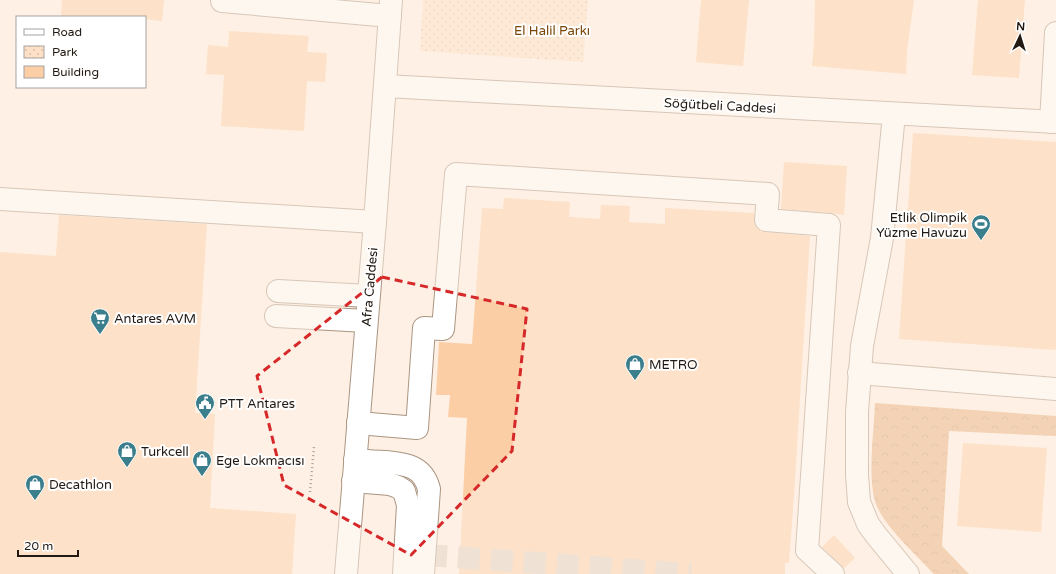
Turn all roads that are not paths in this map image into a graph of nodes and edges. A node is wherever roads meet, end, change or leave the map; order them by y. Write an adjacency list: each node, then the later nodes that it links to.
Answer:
1 (222, 1): 2 (street)
2 (390, 8): 4 (street, Afra Caddesi)
3 (1056, 33): 6 (street)
4 (385, 86): 5 (street, Söğütbeli Caddesi); 8 (street, Afra Caddesi)
5 (894, 114): 6 (street, Söğütbeli Caddesi); 13 (street)
6 (1054, 122)
7 (0, 199): 8 (street)
8 (374, 222): 10 (street, Afra Caddesi)
9 (278, 291): 10 (street)
10 (368, 296): 12 (street, Afra Caddesi)
11 (276, 316): 12 (street)
12 (366, 321): 15 (street, Afra Caddesi)
13 (859, 373): 14 (street); 21 (street)
14 (1056, 389)
15 (358, 423): 16 (street, Afra Caddesi); 20 (street)
16 (354, 470): 17 (street, Afra Caddesi); 18 (street); 19 (street)
17 (346, 574)
18 (404, 574)
19 (423, 574)
20 (833, 574)
21 (908, 574)

